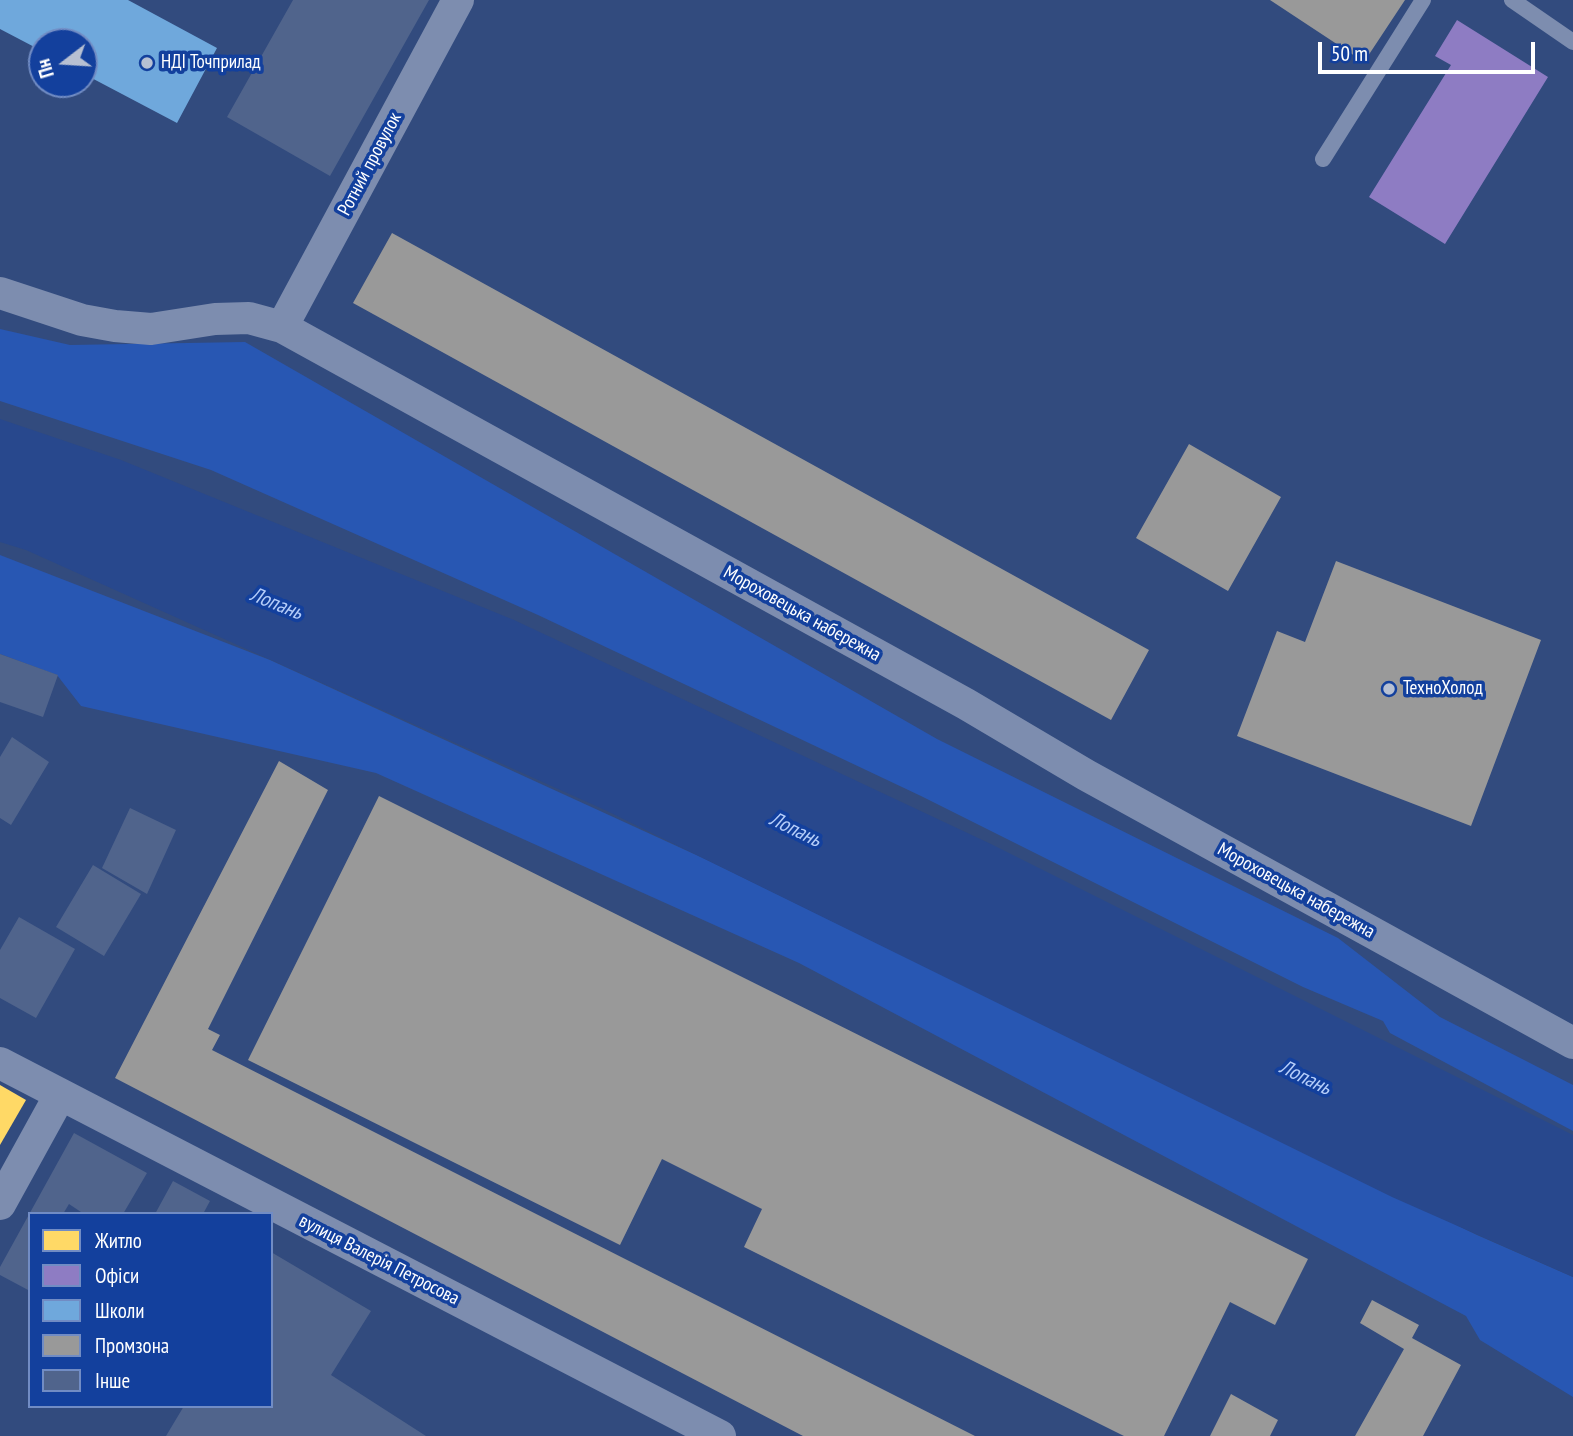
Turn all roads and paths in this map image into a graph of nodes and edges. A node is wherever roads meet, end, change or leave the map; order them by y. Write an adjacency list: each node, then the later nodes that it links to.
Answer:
1 (458, 0): 7 (street, Ротний провулок)
2 (1423, 0): 5 (lane)
3 (1512, 0): 4 (lane)
4 (1573, 42)
5 (1322, 159)
6 (0, 293): 7 (street, Мороховецька набережна)
7 (282, 327): 8 (street, Мороховецька набережна)
8 (1573, 1043)
9 (0, 1063): 10 (street, вулиця Валерія Петросова)
10 (60, 1095): 11 (street); 12 (street, вулиця Валерія Петросова)
11 (0, 1204)
12 (720, 1436)

